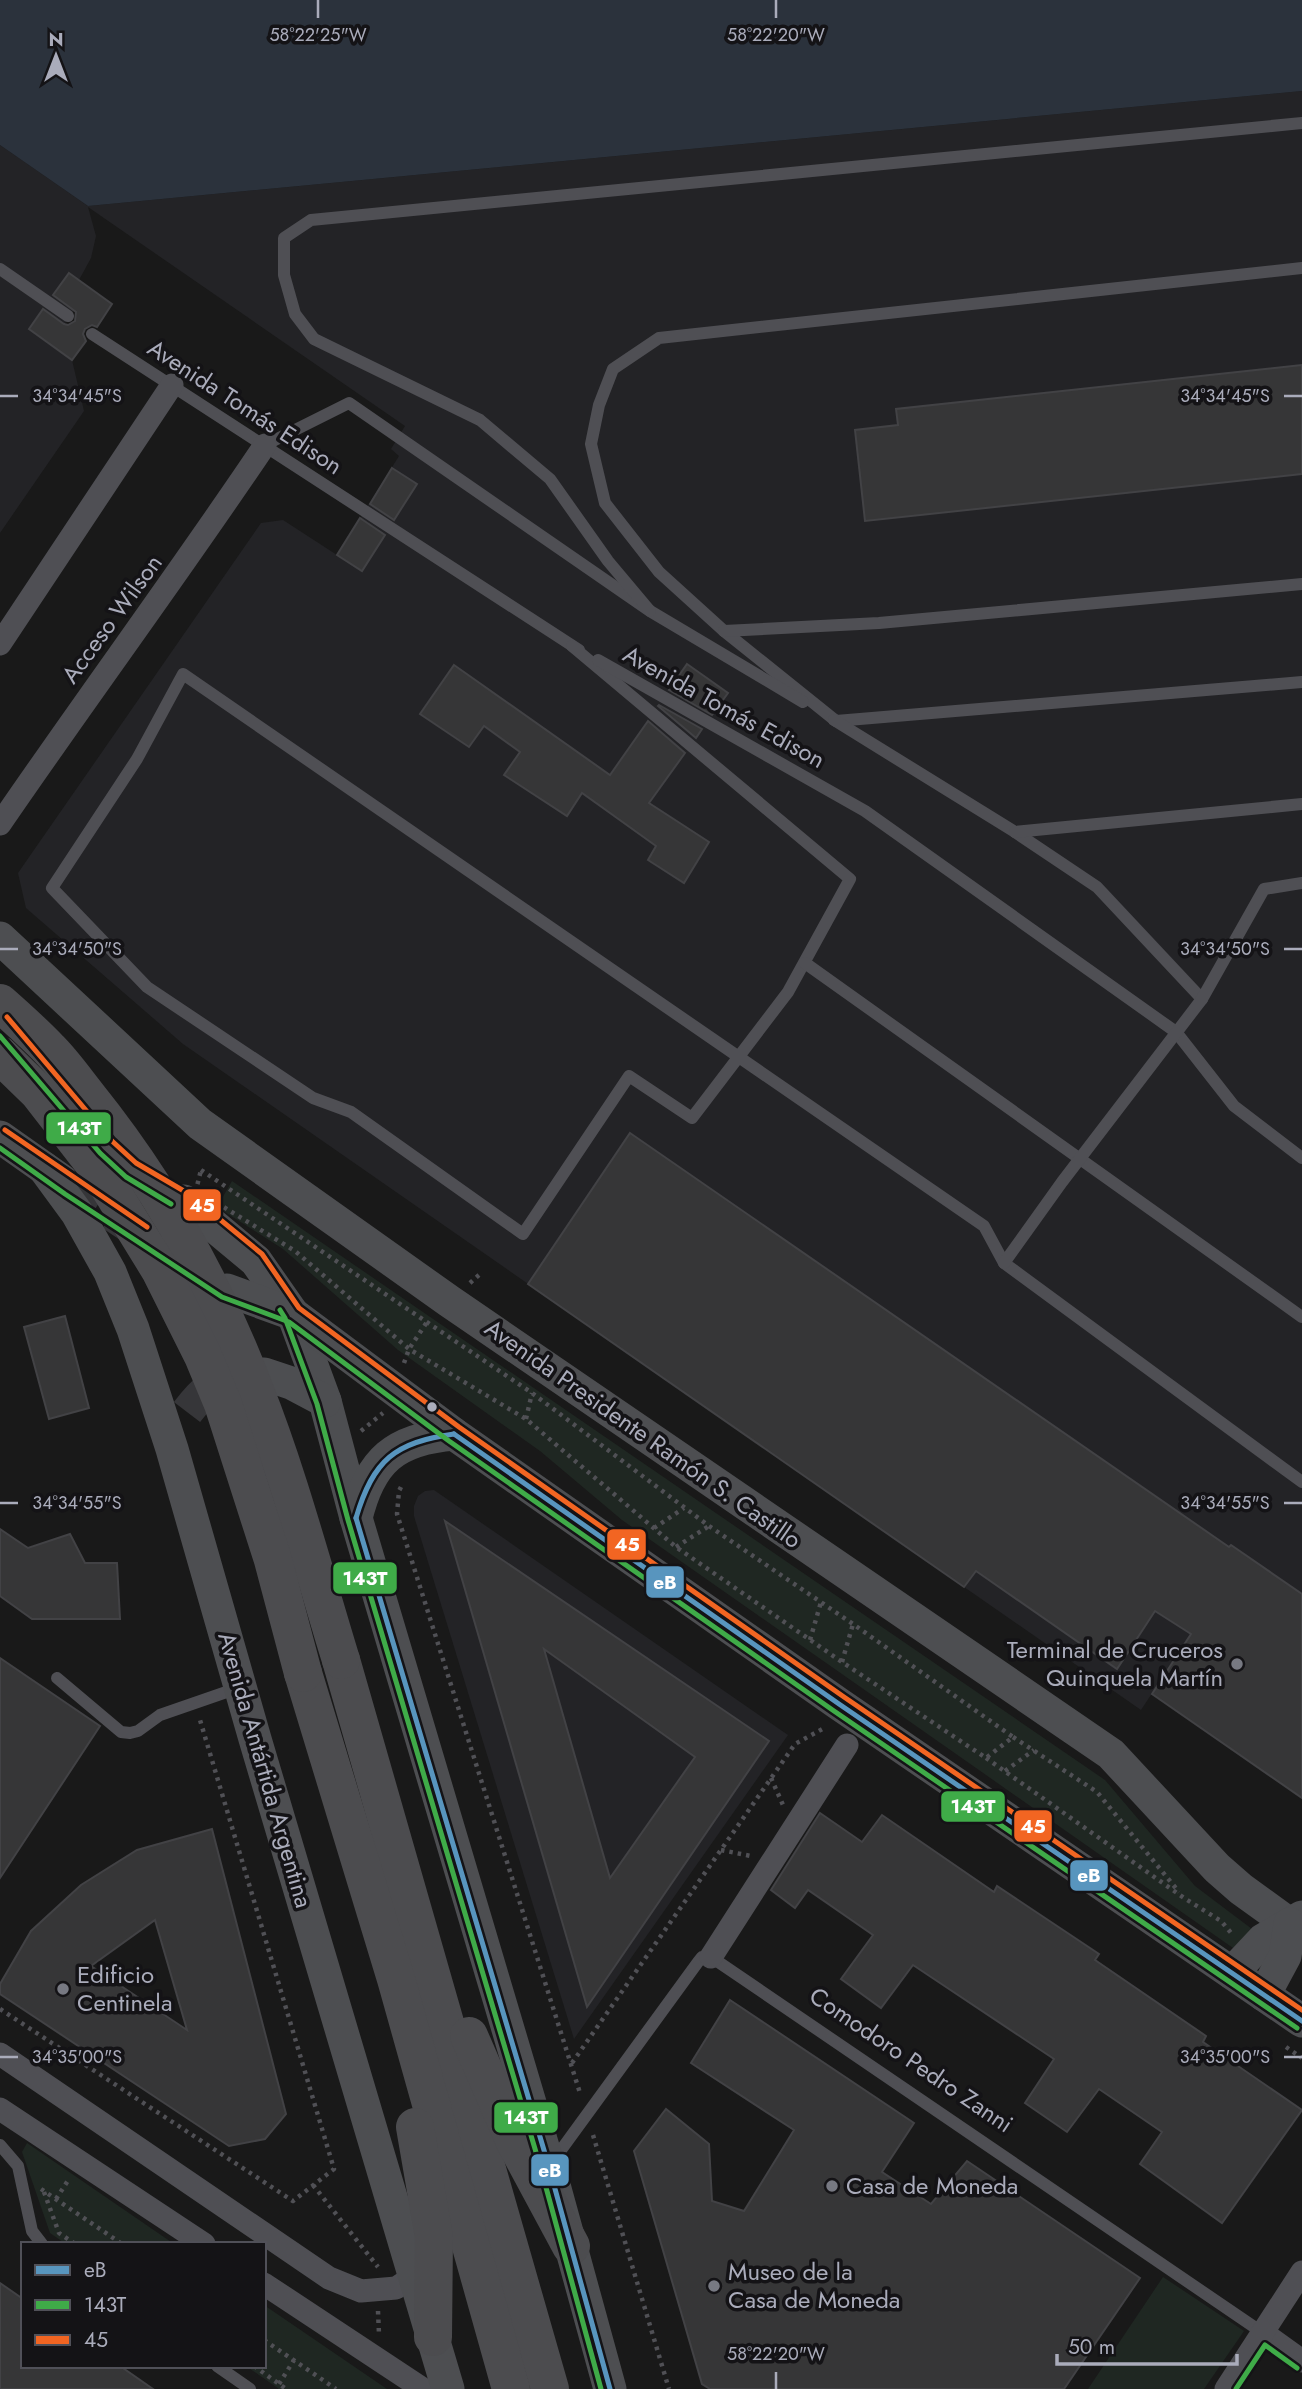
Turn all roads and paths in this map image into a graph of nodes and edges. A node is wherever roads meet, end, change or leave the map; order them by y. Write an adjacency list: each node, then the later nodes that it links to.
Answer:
1 (1302, 123): 9 (lane)
2 (1302, 268): 10 (lane)
3 (0, 269): 4 (lane)
4 (68, 316)
5 (92, 334): 6 (lane, Avenida Tomás Edison)
6 (172, 385): 7 (lane, Avenida Tomás Edison); 11 (street)
7 (265, 445): 9 (lane); 12 (lane, Avenida Tomás Edison); 16 (street, Acceso Wilson)
8 (1302, 584): 10 (lane)
9 (650, 611): 14 (lane)
10 (724, 631): 14 (lane)
11 (0, 644)
12 (572, 646): 20 (lane); 23 (lane, Avenida Tomás Edison)
13 (1302, 682): 14 (lane)
14 (836, 721): 17 (lane)
15 (1302, 804): 17 (lane)
16 (0, 824)
17 (1015, 832): 21 (lane)
18 (1302, 883): 21 (lane)
19 (0, 938): 63 (main road, Avenida Presidente Ramón S. Castillo)
20 (806, 964): 25 (lane); 27 (lane)
21 (1202, 999): 23 (lane)
22 (0, 1003): 61 (highway, bridge)
23 (1176, 1032): 27 (lane); 28 (lane, Avenida Tomás Edison)
24 (0, 1055): 66 (highway, bridge)
25 (737, 1058): 25 (lane); 30 (lane)
26 (0, 1137): 40 (main road, Avenida Antártida Argentina)
27 (1081, 1158): 30 (lane); 33 (lane)
28 (1302, 1158)
29 (184, 1202): 32 (main road)
30 (1004, 1263): 42 (lane)
31 (227, 1290): 32 (main road)
32 (293, 1314): 36 (main road); 39 (main road)
33 (1302, 1317)
34 (264, 1374): 36 (main road)
35 (532, 1393): 38 (path); 38 (path); 43 (path)
36 (325, 1401): 44 (main road)
37 (187, 1412): 40 (main road)
38 (526, 1419): 46 (path)
39 (454, 1434): 44 (main road); 55 (main road)
40 (172, 1450): 53 (main road, Avenida Antártida Argentina)
41 (406, 1482): 71 (path)
42 (1302, 1482)
43 (684, 1508): 45 (path); 46 (path)
44 (356, 1518): 75 (main road)
45 (709, 1526): 47 (path); 48 (path)
46 (654, 1528): 47 (path)
47 (676, 1547): 50 (path)
48 (821, 1602): 49 (path); 50 (path)
49 (853, 1624): 51 (path); 56 (path)
50 (810, 1640): 51 (path)
51 (842, 1662): 59 (path)
52 (57, 1678): 54 (lane)
53 (240, 1687): 54 (lane); 86 (main road, Avenida Antártida Argentina)
54 (195, 1703): 68 (path)
55 (839, 1704): 65 (main road); 71 (path)
56 (1013, 1737): 58 (path); 59 (path)
57 (847, 1745): 64 (street)
58 (1034, 1751): 60 (path); 62 (path)
59 (986, 1758): 60 (path)
60 (1005, 1771): 62 (path)
61 (389, 1832): 84 (highway); 102 (highway)
62 (1184, 1898): 65 (path)
63 (1298, 1925): 65 (main road); 67 (main road)
64 (712, 1956): 73 (lane); 88 (lane, Comodoro Pedro Zanni)
65 (1242, 1963): 67 (main road)
66 (396, 1979): 89 (highway); 101 (highway)
67 (1264, 1995): 69 (main road)
68 (0, 2010)
69 (1302, 2021)
70 (0, 2054): 86 (street)
71 (571, 2064): 73 (path)
72 (0, 2109): 83 (street)
73 (587, 2114): 75 (lane); 104 (path)
74 (0, 2145): 76 (lane)
75 (549, 2168): 84 (main road)
76 (20, 2175): 78 (path); 80 (lane)
77 (70, 2178): 79 (path)
78 (44, 2191): 79 (path); 81 (path)
79 (56, 2199): 82 (path)
80 (41, 2242)
81 (72, 2242)
82 (119, 2242)
83 (201, 2242)
84 (571, 2246): 103 (main road)
85 (1302, 2272): 88 (street)
86 (414, 2276): 89 (main road, Avenida Antártida Argentina)
87 (266, 2285): 99 (street)
88 (1264, 2333): 92 (street, Comodoro Pedro Zanni); 105 (street)
89 (433, 2337): 100 (main road, Avenida Antártida Argentina)
90 (266, 2341): 91 (path)
91 (294, 2360): 95 (path); 96 (path)
92 (1302, 2361)
93 (220, 2368): 97 (lane)
94 (257, 2368): 95 (path)
95 (279, 2384): 98 (path)
96 (334, 2388)
97 (250, 2389)
98 (286, 2389)
99 (423, 2389)
100 (448, 2389)
101 (511, 2389)
102 (550, 2389)
103 (610, 2389)
104 (669, 2389)
105 (1226, 2389)

